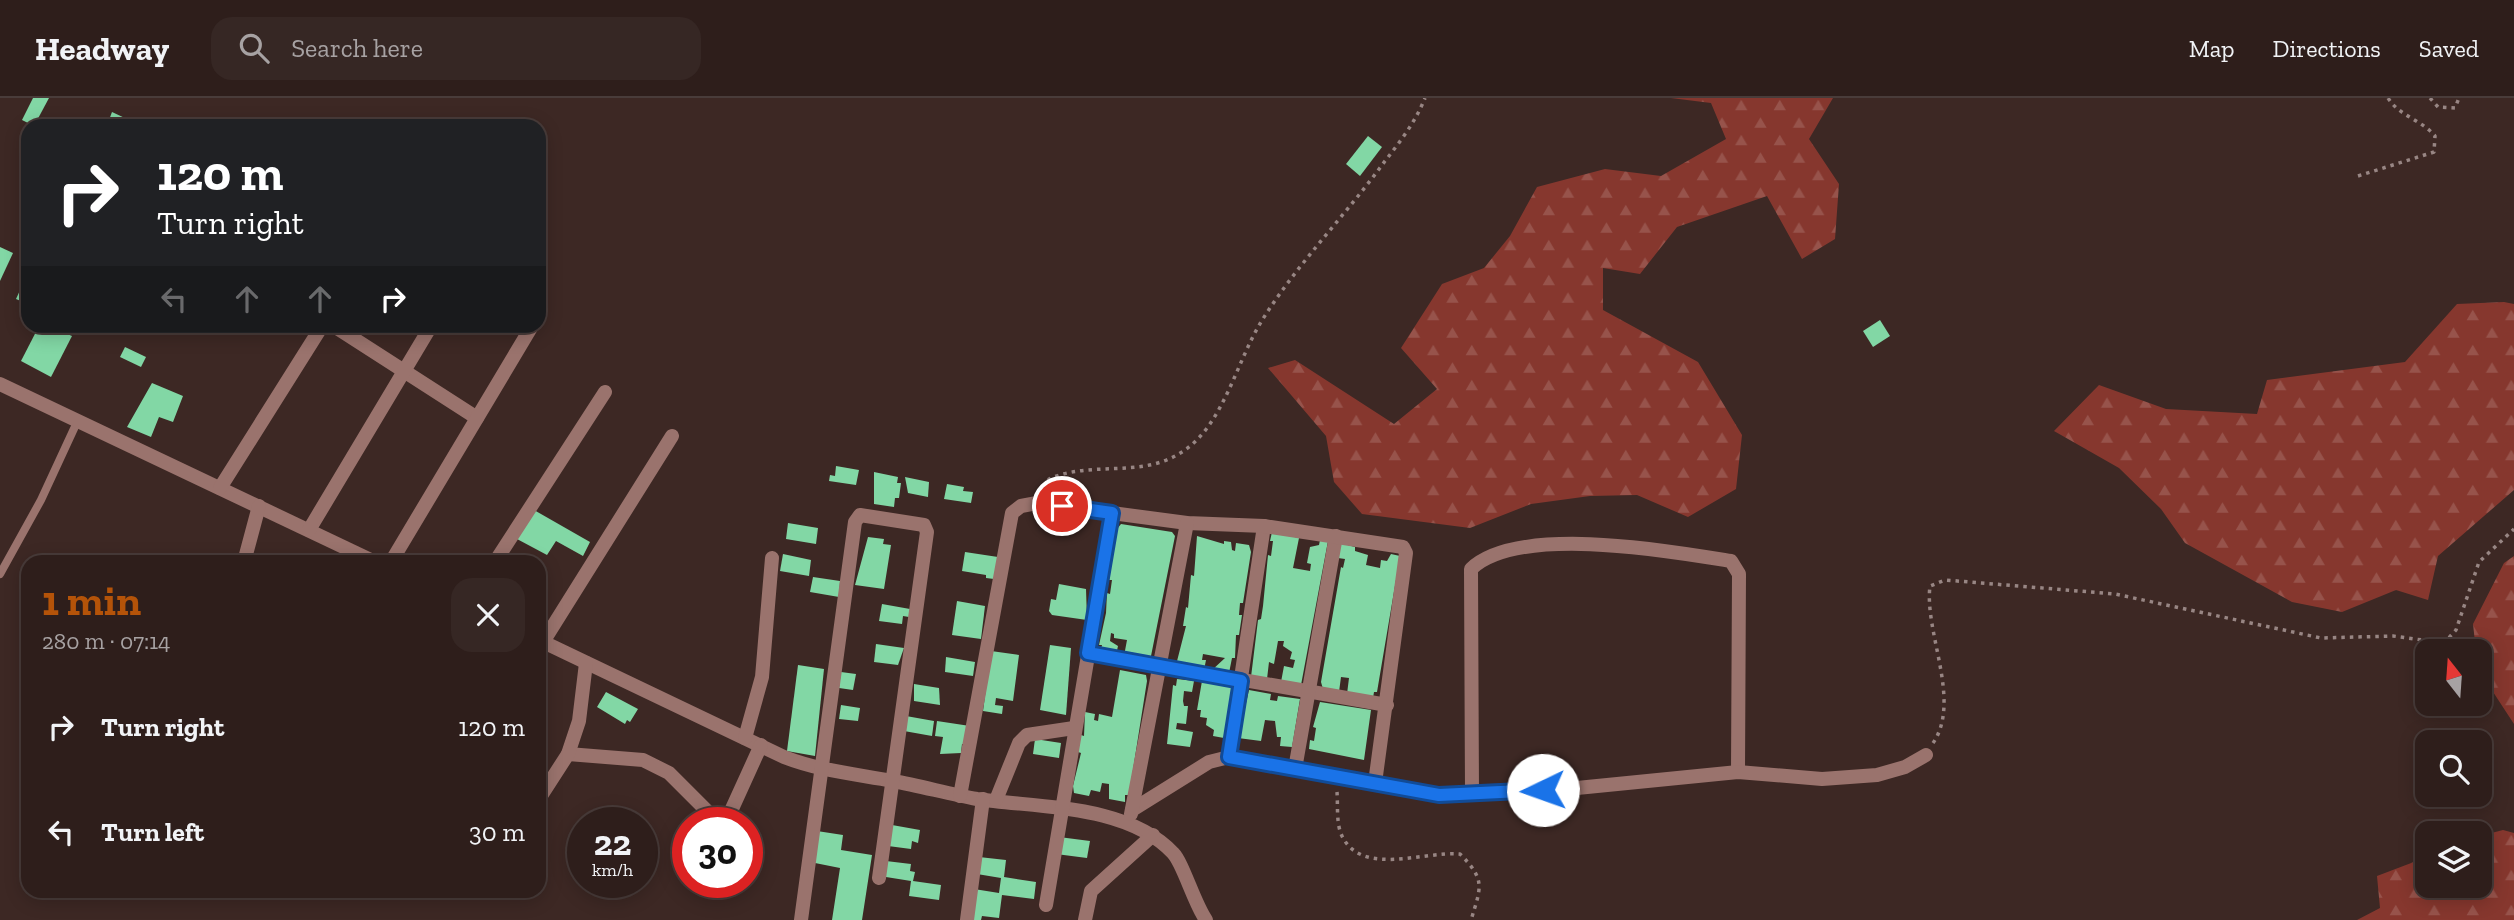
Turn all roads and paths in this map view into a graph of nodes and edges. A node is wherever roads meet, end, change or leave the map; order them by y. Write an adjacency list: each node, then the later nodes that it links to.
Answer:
1 (1425, 98): 17 (path)
2 (2388, 98): 5 (path)
3 (2430, 98): 4 (path)
4 (2459, 98)
5 (2358, 176)
6 (318, 333): 16 (street)
7 (346, 333): 10 (street)
8 (427, 333): 10 (street)
9 (529, 333): 13 (street)
10 (405, 369): 13 (street); 23 (street)
11 (0, 384): 14 (street)
12 (605, 392): 28 (street)
13 (477, 418): 27 (street)
14 (78, 421): 16 (street); 30 (lane)
15 (672, 436): 31 (street)
16 (220, 488): 18 (street)
17 (1037, 502): 19 (street); 53 (street)
18 (259, 506): 23 (street); 25 (street)
19 (1112, 513): 20 (street); 33 (street)
20 (1187, 523): 21 (street); 35 (street)
21 (1264, 526): 24 (street); 36 (street)
22 (2514, 529): 43 (path)
23 (309, 530): 26 (street)
24 (1336, 536): 37 (street); 38 (street)
25 (246, 555)
26 (361, 555)
27 (395, 555)
28 (500, 555)
29 (772, 558): 40 (street)
30 (0, 574)
31 (546, 633)
32 (546, 643): 34 (street)
33 (1088, 653): 35 (street); 39 (street)
34 (586, 663): 40 (street); 42 (street)
35 (1162, 666): 36 (street); 58 (street)
36 (1241, 681): 37 (street); 44 (street)
37 (1309, 691): 38 (street); 45 (street)
38 (1387, 705): 50 (street)
39 (1074, 728): 54 (street); 55 (street)
40 (745, 738): 41 (street)
41 (761, 745): 46 (street); 57 (street)
42 (568, 754): 51 (street); 56 (street)
43 (1926, 755): 47 (street)
44 (1229, 757): 45 (street); 58 (street)
45 (1295, 769): 48 (street)
46 (819, 770): 49 (street); 49 (street); 63 (street)
47 (1738, 772): 52 (street); 52 (street)
48 (1335, 776): 50 (street); 67 (path)
49 (894, 781): 53 (street); 61 (street)
50 (1375, 783): 52 (street)
51 (546, 788)
52 (1472, 793)
53 (960, 796): 54 (street)
54 (990, 800): 55 (street); 64 (street)
55 (1061, 806): 59 (street); 62 (street)
56 (703, 807)
57 (733, 807)
58 (1132, 810): 59 (street)
59 (1129, 825): 60 (street)
60 (1153, 835): 65 (street); 66 (street)
61 (878, 878)
62 (1046, 905)
63 (801, 920)
64 (967, 920)
65 (1085, 920)
66 (1206, 920)
67 (1471, 920)

